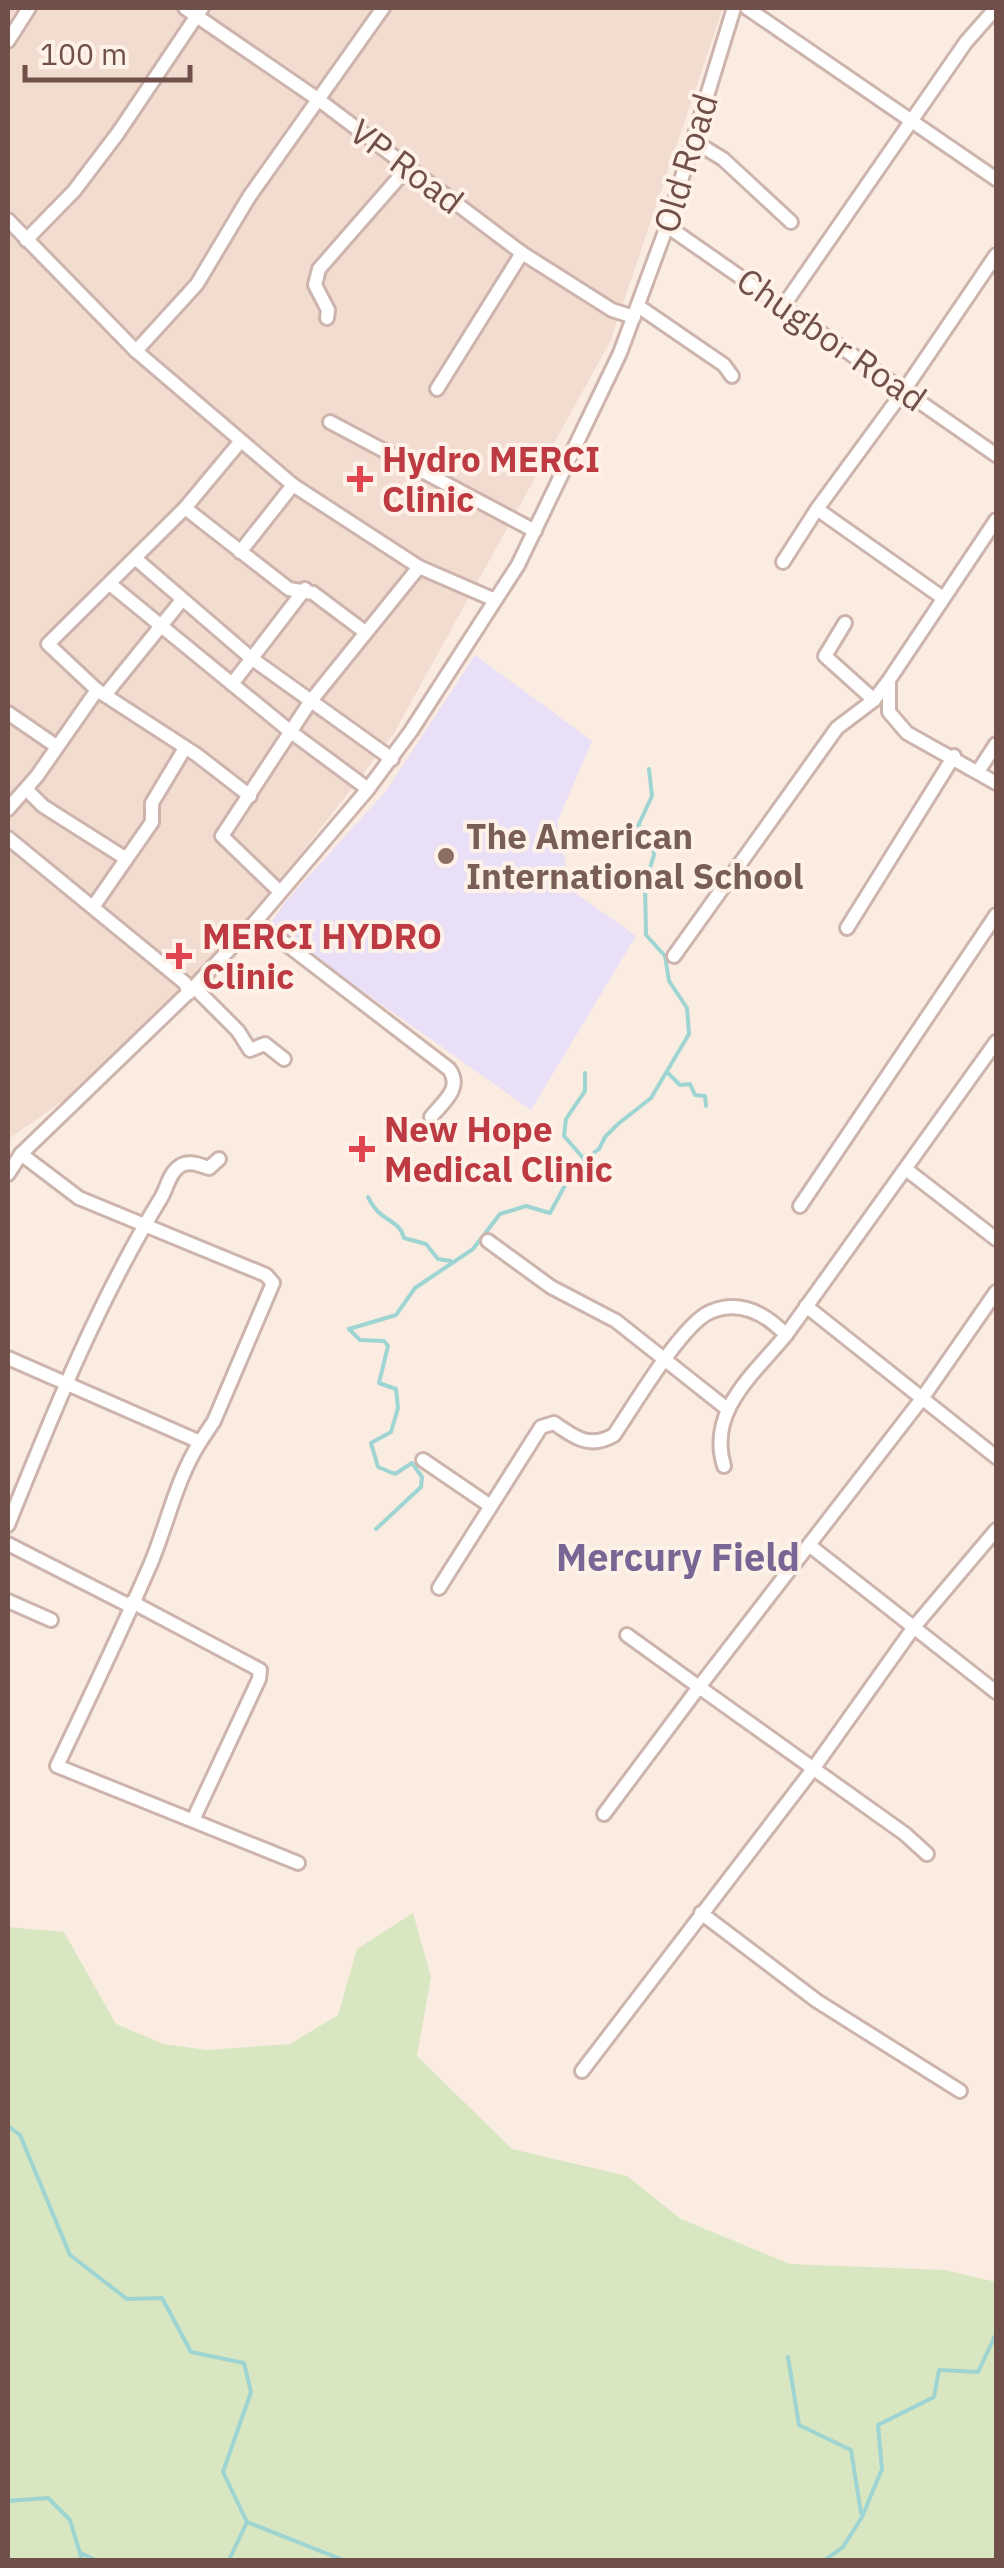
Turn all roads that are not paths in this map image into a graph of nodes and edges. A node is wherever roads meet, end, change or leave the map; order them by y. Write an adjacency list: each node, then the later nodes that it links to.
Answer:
1 (29, 8): 7 (street)
2 (383, 8): 8 (street)
3 (734, 8): 10 (street, Old Road)
4 (747, 8): 9 (street)
5 (996, 8): 9 (street)
6 (194, 10): 8 (street, VP Road); 16 (street)
7 (8, 41)
8 (319, 100): 11 (street, VP Road); 22 (street)
9 (913, 120): 12 (street); 19 (street)
10 (692, 140): 14 (street); 15 (street, Old Road)
11 (409, 166): 17 (street, VP Road); 21 (street)
12 (996, 178)
13 (8, 220): 16 (street)
14 (790, 222)
15 (667, 226): 19 (street, Chugbor Road); 20 (street, Old Road)
16 (26, 240): 22 (street)
17 (522, 252): 20 (street, VP Road); 24 (street)
18 (996, 255): 25 (street)
19 (784, 305): 25 (street, Chugbor Road)
20 (636, 311): 23 (street, VP Road); 33 (street, Old Road)
21 (327, 318)
22 (136, 351): 27 (street)
23 (732, 376)
24 (438, 389)
25 (905, 390): 28 (street, Chugbor Road); 31 (street)
26 (330, 422): 33 (street)
27 (240, 442): 29 (street); 30 (street)
28 (996, 455)
29 (293, 485): 34 (street); 37 (street)
30 (185, 508): 34 (street); 35 (street)
31 (817, 509): 36 (street); 40 (street)
32 (996, 520): 40 (street)
33 (535, 531): 42 (street, Old Road)
34 (240, 552): 39 (street)
35 (136, 559): 38 (street); 41 (street)
36 (784, 562)
37 (419, 567): 42 (street); 45 (street)
38 (110, 584): 44 (street); 49 (street)
39 (305, 589): 45 (street); 46 (street)
40 (943, 598): 47 (street)
41 (182, 600): 44 (street); 46 (street)
42 (494, 600): 58 (street, Old Road)
43 (845, 623): 50 (street)
44 (160, 626): 48 (street); 49 (street)
45 (365, 632): 51 (street)
46 (251, 658): 48 (street); 51 (street)
47 (889, 680): 50 (street); 57 (street)
48 (232, 684): 53 (street)
49 (101, 693): 55 (street); 56 (street)
50 (874, 700): 72 (street)
51 (310, 702): 53 (street); 58 (street)
52 (8, 713): 55 (street)
53 (292, 732): 62 (street); 63 (street)
54 (996, 744): 59 (street)
55 (56, 746): 61 (street)
56 (185, 748): 63 (street); 66 (street)
57 (954, 756): 59 (street); 71 (street)
58 (392, 758): 62 (street, Old Road)
59 (978, 770): 60 (street)
60 (996, 783)
61 (26, 789): 64 (street); 66 (street)
62 (368, 789): 67 (street, Old Road)
63 (250, 796): 67 (street)
64 (8, 809)
65 (8, 838): 68 (street)
66 (124, 858): 68 (street)
67 (279, 891): 70 (street, Old Road)
68 (93, 907): 73 (street)
69 (996, 915): 80 (street)
70 (256, 921): 73 (street, Old Road); 76 (street)
71 (847, 928)
72 (674, 956)
73 (191, 990): 75 (street); 78 (street, Old Road)
74 (996, 1042): 79 (street)
75 (284, 1059)
76 (431, 1116)
77 (219, 1159): 81 (street)
78 (13, 1162): 81 (street)
79 (907, 1170): 82 (street); 85 (street)
80 (800, 1206)
81 (142, 1226): 89 (street); 92 (street)
82 (996, 1238)
83 (488, 1240): 88 (street)
84 (996, 1292): 90 (street)
85 (806, 1306): 86 (street); 90 (street)
86 (786, 1335): 88 (street); 91 (street)
87 (8, 1358): 89 (street)
88 (665, 1360): 91 (street); 96 (street)
89 (65, 1384): 92 (street); 97 (street)
90 (921, 1400): 93 (street); 100 (street)
91 (726, 1408): 95 (street)
92 (200, 1442): 103 (street)
93 (996, 1457)
94 (423, 1460): 96 (street)
95 (724, 1466)
96 (489, 1506): 101 (street)
97 (8, 1525)
98 (996, 1530): 105 (street)
99 (8, 1544): 103 (street)
100 (808, 1545): 105 (street); 107 (street)
101 (439, 1588)
102 (8, 1601): 104 (street)
103 (131, 1604): 111 (street); 111 (street)
104 (51, 1620)
105 (914, 1628): 108 (street); 109 (street)
106 (627, 1635): 107 (street)
107 (699, 1686): 109 (street); 110 (street)
108 (996, 1692)
109 (813, 1769): 112 (street); 114 (street)
110 (604, 1814)
111 (193, 1820): 113 (street)
112 (927, 1854)
113 (298, 1863)
114 (701, 1913): 115 (street); 116 (street)
115 (582, 2072)
116 (960, 2091)

